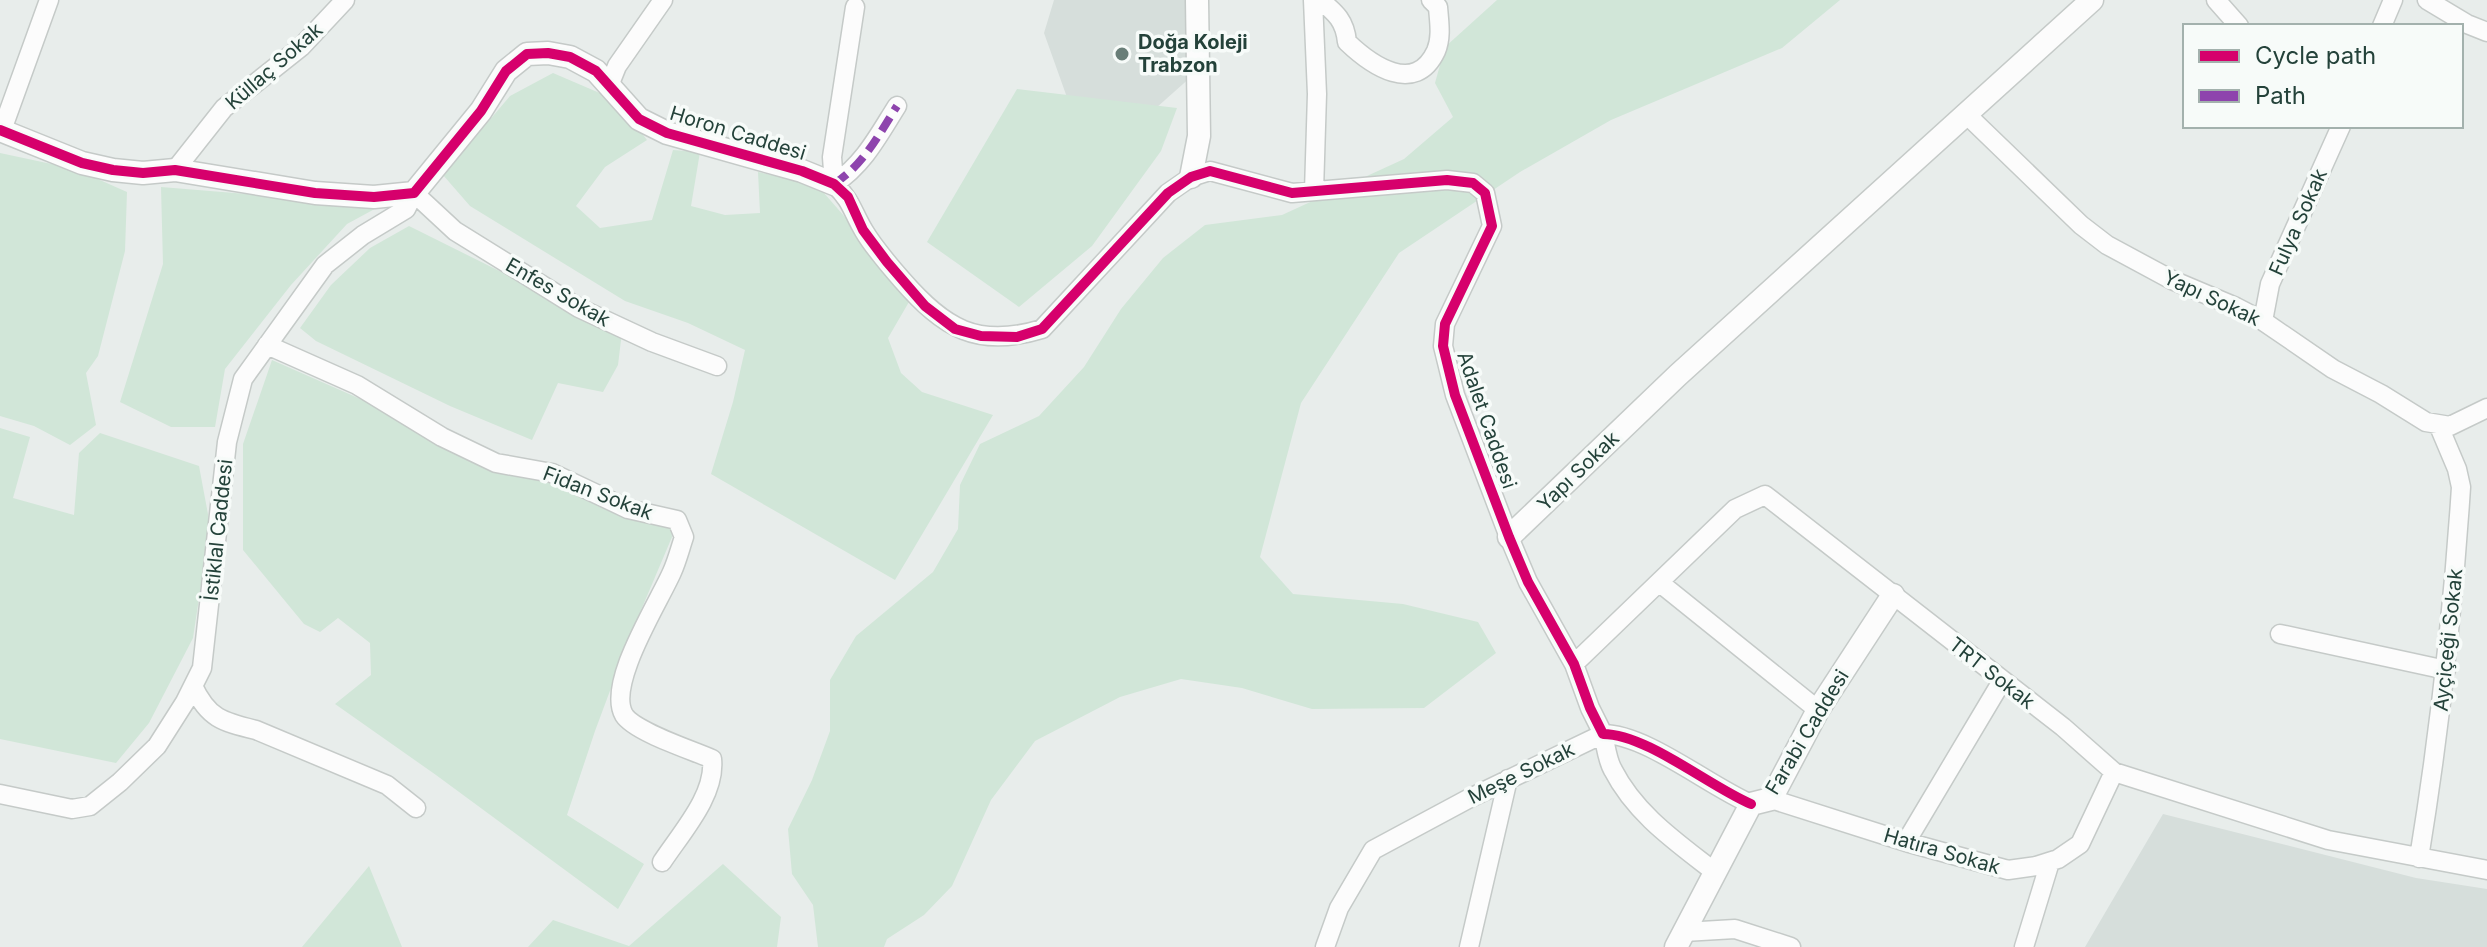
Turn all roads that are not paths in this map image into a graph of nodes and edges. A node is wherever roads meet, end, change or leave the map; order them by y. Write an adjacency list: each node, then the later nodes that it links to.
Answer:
1 (49, 0): 20 (street)
2 (345, 0): 21 (street, Küllaç Sokak)
3 (663, 0): 16 (street)
4 (1197, 0): 22 (street)
5 (1313, 0): 24 (street)
6 (1320, 0): 7 (street)
7 (1431, 0)
8 (2092, 0): 18 (street, Yapı Sokak)
9 (2216, 0): 13 (street)
10 (2393, 0): 14 (street)
11 (2427, 0): 15 (street)
12 (855, 7): 23 (street)
13 (2237, 24)
14 (2383, 24)
15 (2487, 32)
16 (609, 86): 23 (street, Horon Caddesi); 25 (street, Horon Caddesi)
17 (897, 106): 23 (street)
18 (1965, 113): 26 (street, Yapı Sokak); 31 (street, Yapı Sokak)
19 (2338, 128): 26 (street, Fulya Sokak)
20 (1, 130): 21 (street)
21 (175, 170): 25 (street)
22 (1191, 177): 23 (street); 24 (street, Adalet Caddesi)
23 (834, 184)
24 (1314, 191): 31 (street, Adalet Caddesi)
25 (414, 193): 27 (street, İstiklal Caddesi); 28 (street, Enfes Sokak)
26 (2263, 321): 30 (street, Yapı Sokak)
27 (267, 345): 38 (street, İstiklal Caddesi); 48 (street, Fidan Sokak)
28 (717, 366)
29 (2487, 408): 30 (street)
30 (2438, 424): 36 (street, Ayçiçeği Sokak)
31 (1509, 537): 35 (street, Adalet Caddesi)
32 (1660, 583): 33 (street, TRT Sokak); 35 (street, TRT Sokak); 39 (street)
33 (1893, 595): 37 (street, TRT Sokak); 39 (street, Farabi Caddesi)
34 (2280, 634): 36 (street)
35 (1574, 664): 40 (street, Adalet Caddesi)
36 (2446, 670): 47 (street, Ayçiçeği Sokak)
37 (2002, 681): 41 (street, TRT Sokak); 46 (street)
38 (193, 686): 43 (street, İstiklal Caddesi); 45 (street)
39 (1818, 710): 44 (street, Farabi Caddesi)
40 (1603, 734): 42 (street, Meşe Sokak); 44 (street); 51 (street, Meşe Sokak)
41 (2114, 772): 47 (street, TRT Sokak); 49 (street, Hatıra Sokak)
42 (1508, 779): 54 (street, Meşe Sokak); 55 (street)
43 (0, 794)
44 (1761, 802): 46 (street, Hatıra Sokak); 51 (street, Farabi Caddesi)
45 (416, 808)
46 (1906, 842): 49 (street, Hatıra Sokak)
47 (2419, 858): 50 (street, TRT Sokak)
48 (662, 862)
49 (2050, 862): 57 (street)
50 (2487, 870)
51 (1716, 873): 52 (street, Farabi Caddesi)
52 (1680, 940): 53 (street)
53 (1766, 943): 56 (street)
54 (1325, 947)
55 (1469, 947)
56 (1791, 947)
57 (2024, 947)

